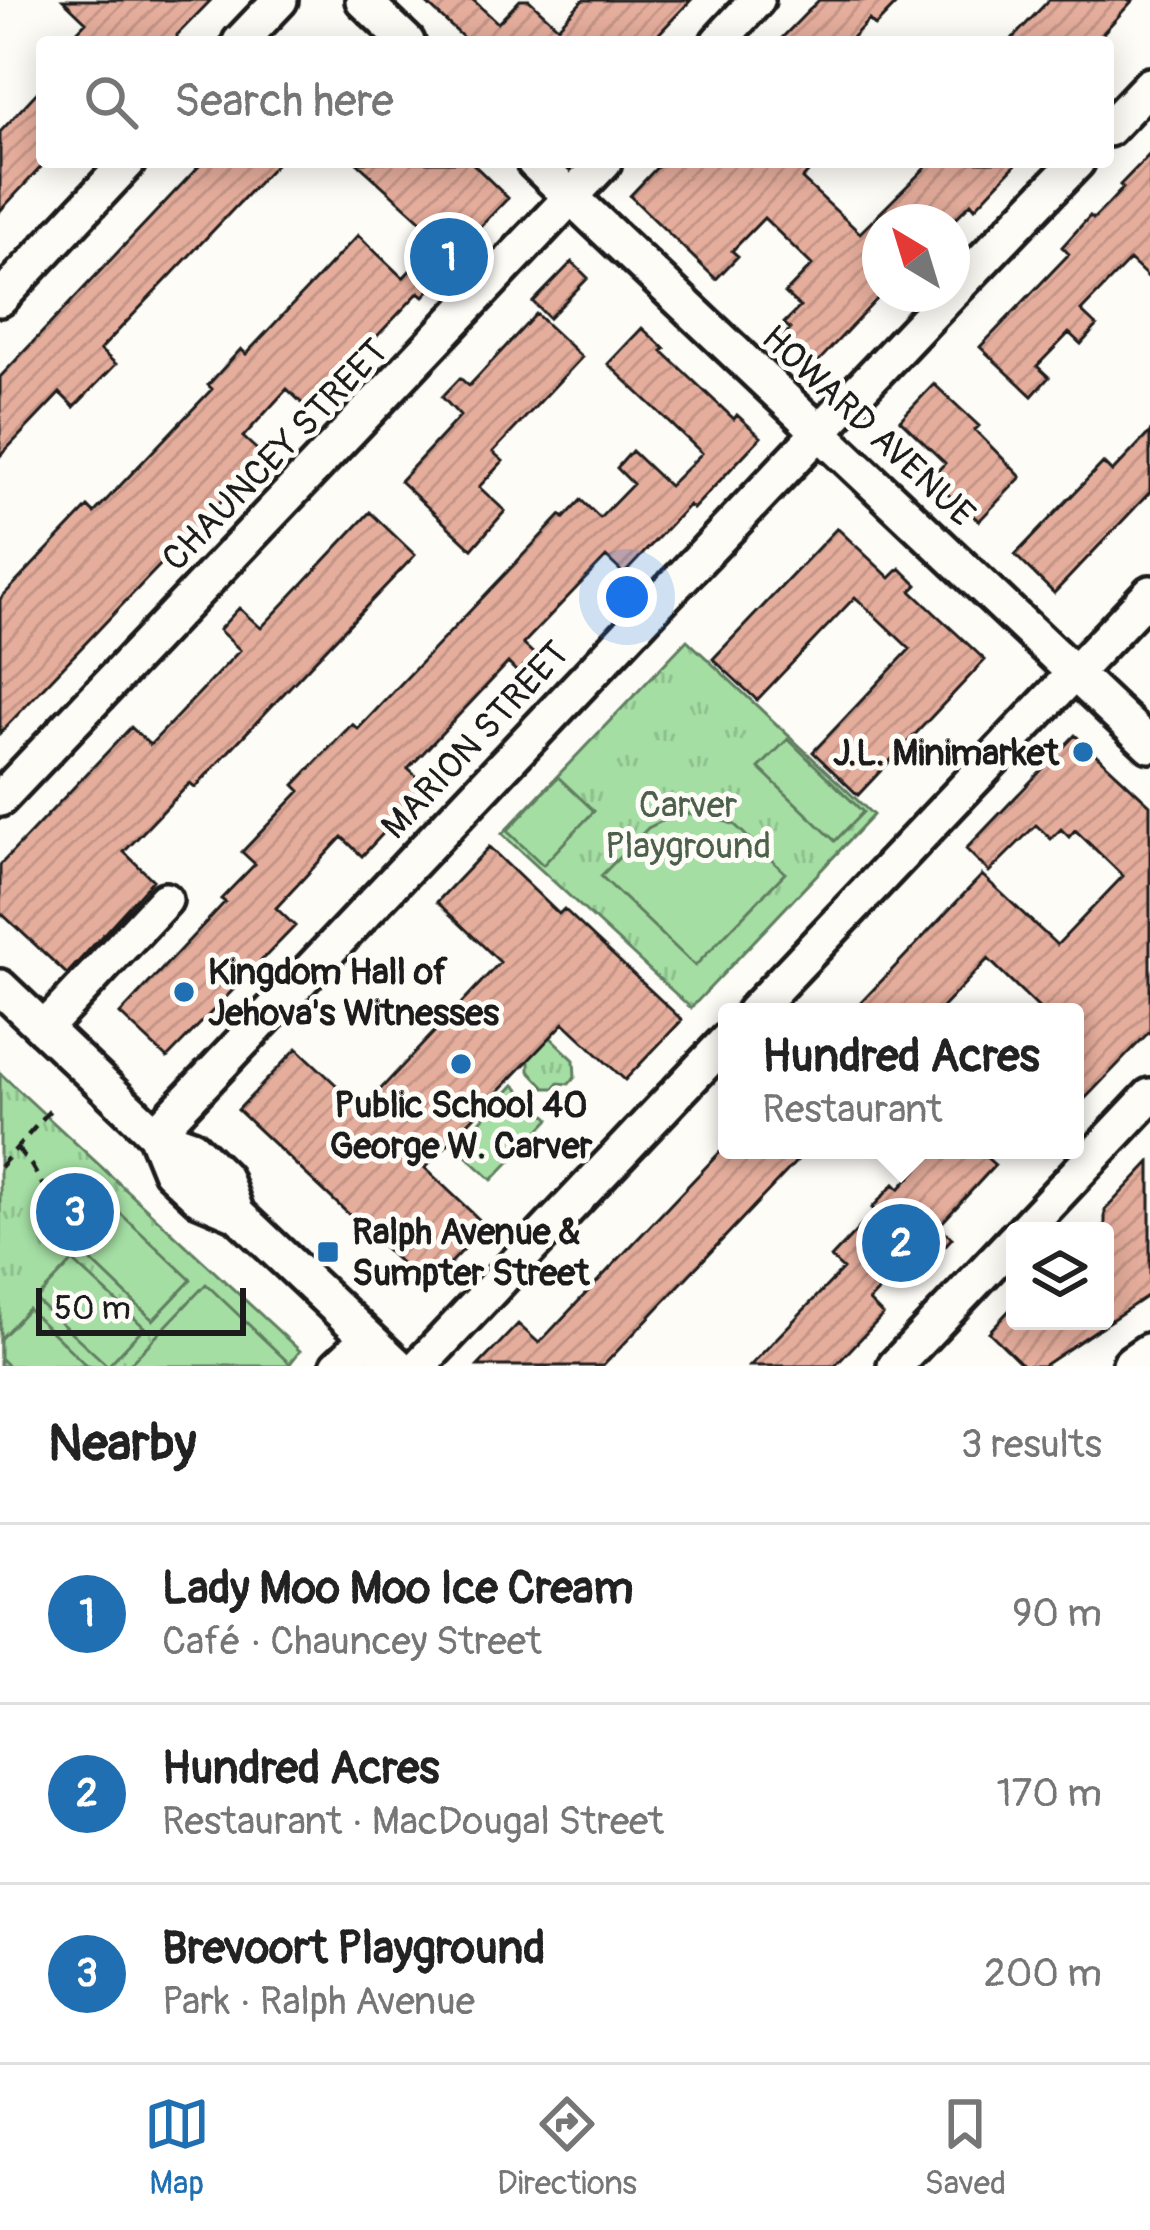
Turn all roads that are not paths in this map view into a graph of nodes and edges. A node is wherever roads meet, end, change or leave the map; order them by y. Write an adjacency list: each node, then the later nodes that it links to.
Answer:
1 (280, 0): 4 (street)
2 (362, 0): 5 (street)
3 (757, 0): 6 (street)
4 (246, 36)
5 (401, 36)
6 (724, 36)
7 (1150, 86): 8 (street)
8 (1114, 123)
9 (122, 168): 15 (street)
10 (540, 168): 13 (street, HOWARD AVENUE)
11 (598, 168): 13 (street, CHAUNCEY STREET)
12 (1071, 168): 14 (street, MARION STREET)
13 (571, 197): 17 (street, HOWARD AVENUE); 21 (street, CHAUNCEY STREET)
14 (970, 273)
15 (0, 298)
16 (933, 312): 17 (street, MARION STREET)
17 (819, 431): 19 (street, HOWARD AVENUE); 28 (street, MARION STREET)
18 (1150, 592): 19 (street)
19 (1074, 673): 20 (street, HOWARD AVENUE); 24 (street)
20 (1150, 745)
21 (0, 799)
22 (165, 901): 25 (street)
23 (0, 987): 25 (street)
24 (762, 1003)
25 (44, 1029): 28 (street)
26 (718, 1050): 35 (street)
27 (1150, 1096): 29 (street)
28 (154, 1134): 31 (street)
29 (1031, 1222)
30 (1006, 1249): 36 (street)
31 (368, 1337): 33 (street); 34 (street)
32 (1150, 1355): 37 (main road)
33 (338, 1366)
34 (398, 1366)
35 (419, 1366)
36 (895, 1366)
37 (1134, 1366)

